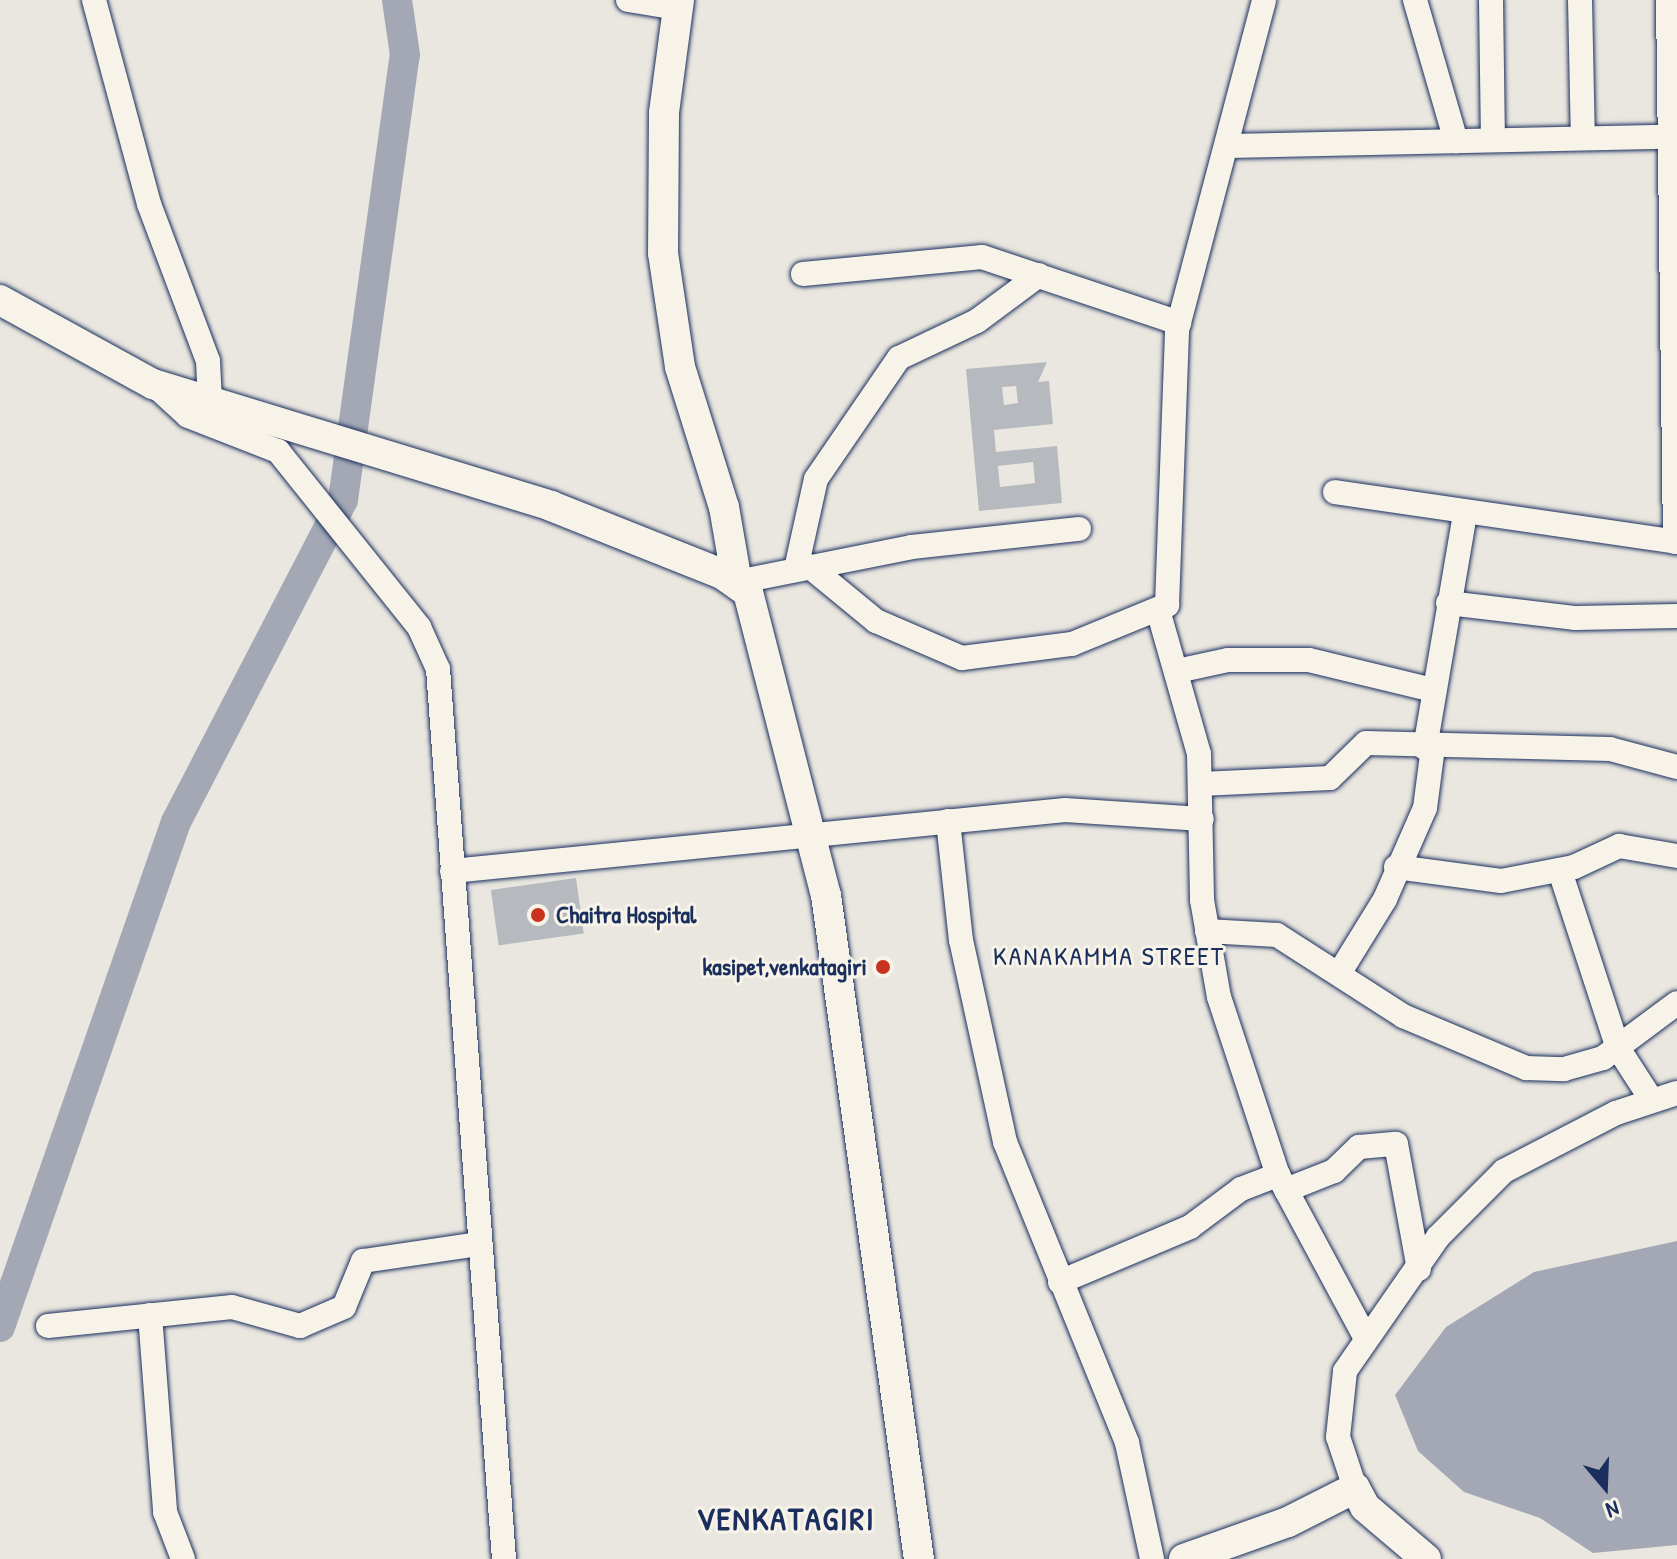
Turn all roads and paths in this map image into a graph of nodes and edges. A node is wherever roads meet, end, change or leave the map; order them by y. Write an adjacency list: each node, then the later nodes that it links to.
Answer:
1 (94, 0): 20 (street)
2 (628, 0): 8 (street)
3 (1264, 0): 13 (street)
4 (1415, 0): 12 (street)
5 (1491, 0): 11 (street)
6 (1580, 0): 10 (street)
7 (1668, 0): 9 (street)
8 (682, 2): 27 (main road)
9 (1674, 137): 10 (street); 21 (street)
10 (1583, 138): 11 (street)
11 (1493, 140): 12 (street)
12 (1456, 141): 13 (street)
13 (1229, 146): 18 (street)
14 (803, 274): 15 (street)
15 (1039, 275): 18 (street); 26 (street)
16 (0, 300): 19 (main road)
17 (0, 322): 19 (main road)
18 (1179, 323): 29 (street)
19 (148, 381): 20 (main road); 41 (street)
20 (221, 406): 27 (main road)
21 (1676, 460): 25 (street)
22 (1335, 492): 23 (street)
23 (1465, 514): 25 (street); 28 (street)
24 (1079, 529): 26 (street)
25 (1676, 542)
26 (803, 568): 27 (street); 29 (street)
27 (737, 582): 38 (main road)
28 (1448, 603): 30 (street); 32 (street)
29 (1158, 610): 31 (street)
30 (1677, 616)
31 (1172, 655): 32 (street); 35 (street)
32 (1433, 690): 33 (street)
33 (1429, 748): 34 (street); 35 (street); 40 (street)
34 (1677, 767)
35 (1200, 784): 36 (street)
36 (1202, 819): 37 (street); 43 (street)
37 (948, 821): 38 (street); 52 (street)
38 (809, 831): 41 (street); 59 (main road)
39 (1677, 856): 42 (street)
40 (1396, 867): 42 (street); 44 (street)
41 (452, 871): 50 (street)
42 (1560, 871): 46 (street)
43 (1207, 931): 44 (street); 49 (street)
44 (1340, 972): 46 (street)
45 (1677, 1003): 46 (street)
46 (1618, 1048): 48 (street)
47 (1677, 1093): 48 (street)
48 (1651, 1099): 51 (street)
49 (1282, 1183): 51 (street); 52 (street); 55 (street)
50 (480, 1244): 53 (street); 58 (street)
51 (1419, 1269): 55 (street)
52 (1060, 1282): 60 (street)
53 (150, 1315): 54 (street); 57 (street)
54 (48, 1326)
55 (1364, 1335): 56 (street)
56 (1355, 1488): 61 (main road); 62 (main road)
57 (183, 1559)
58 (504, 1559)
59 (919, 1559)
60 (1152, 1559)
61 (1184, 1559)
62 (1426, 1559)

